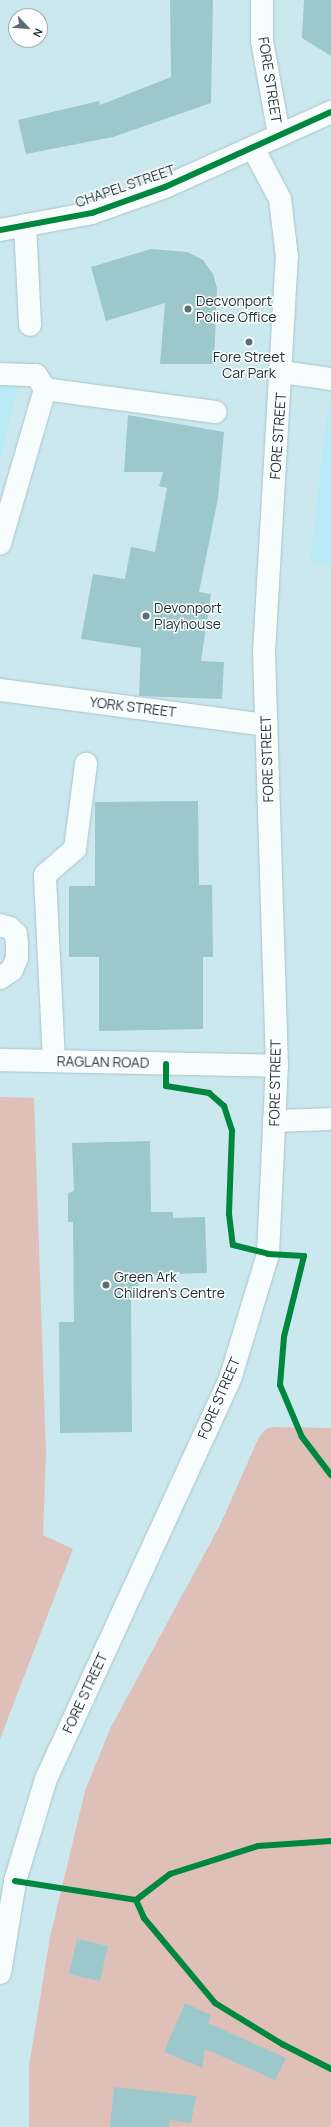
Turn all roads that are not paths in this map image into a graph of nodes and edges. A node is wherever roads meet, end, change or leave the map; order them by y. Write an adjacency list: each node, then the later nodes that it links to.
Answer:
1 (262, 0): 3 (street, FORE STREET)
2 (331, 112): 3 (street, CHAPEL STREET)
3 (279, 135): 4 (street, CHAPEL STREET)
4 (253, 148): 5 (street, CHAPEL STREET); 8 (street, FORE STREET)
5 (25, 225): 6 (street, CHAPEL STREET); 7 (street)
6 (0, 230)
7 (30, 325)
8 (282, 372): 10 (street); 15 (street, FORE STREET)
9 (0, 374): 11 (street)
10 (331, 379)
11 (45, 389): 12 (street); 13 (street)
12 (215, 412)
13 (0, 544)
14 (0, 690): 15 (street, YORK STREET)
15 (266, 725): 21 (street, FORE STREET)
16 (86, 764): 20 (street)
17 (0, 926): 18 (street)
18 (0, 978)
19 (0, 1060): 20 (street, RAGLAN ROAD)
20 (54, 1061): 21 (street, RAGLAN ROAD)
21 (277, 1066): 23 (street, FORE STREET)
22 (331, 1119): 23 (street)
23 (274, 1121): 24 (street, FORE STREET)
24 (0, 1973)

